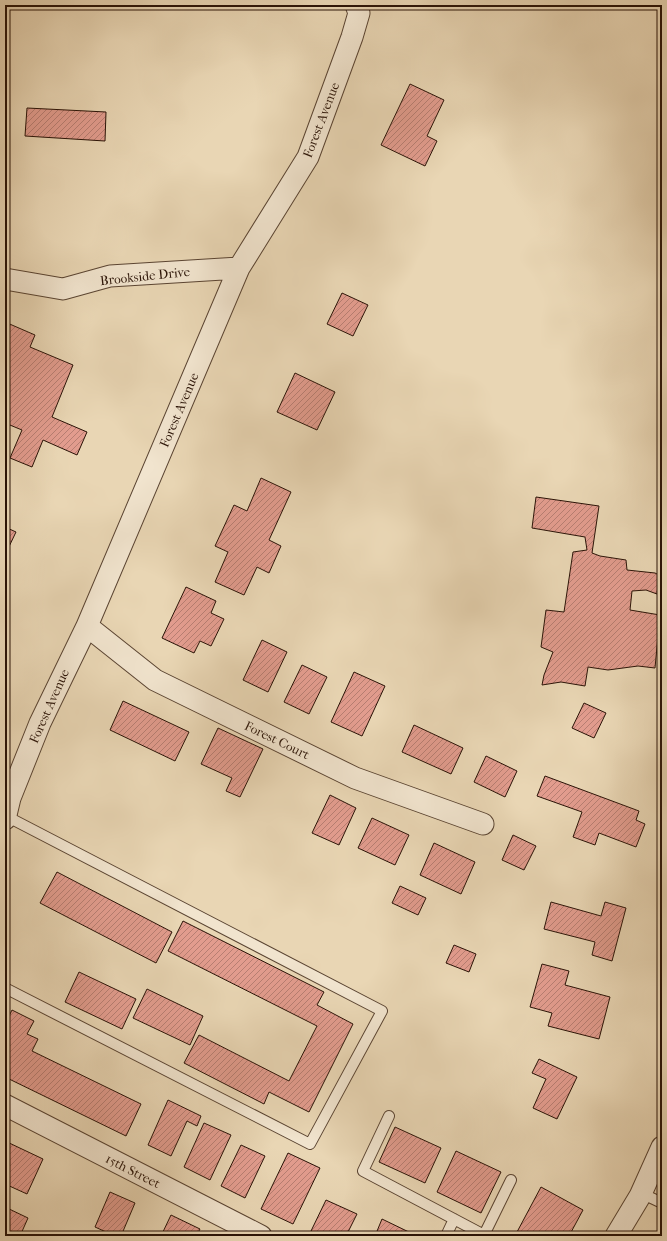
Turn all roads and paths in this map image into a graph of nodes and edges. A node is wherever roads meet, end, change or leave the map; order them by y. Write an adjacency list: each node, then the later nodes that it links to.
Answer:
1 (356, 5): 2 (street, Forest Avenue)
2 (239, 268): 3 (street, Brookside Drive); 4 (street, Forest Avenue)
3 (5, 279)
4 (87, 626): 5 (street, Forest Avenue); 6 (street, Forest Court)
5 (7, 808): 7 (lane)
6 (483, 824)
7 (5, 988)
8 (5, 1105): 15 (street, 15th Street)
9 (388, 1116): 14 (lane)
10 (662, 1147): 12 (street)
11 (511, 1180): 17 (lane)
12 (641, 1193): 13 (lane); 18 (street)
13 (662, 1203)
14 (454, 1219): 16 (lane); 17 (lane)
15 (261, 1236)
16 (446, 1236)
17 (485, 1236)
18 (616, 1236)

